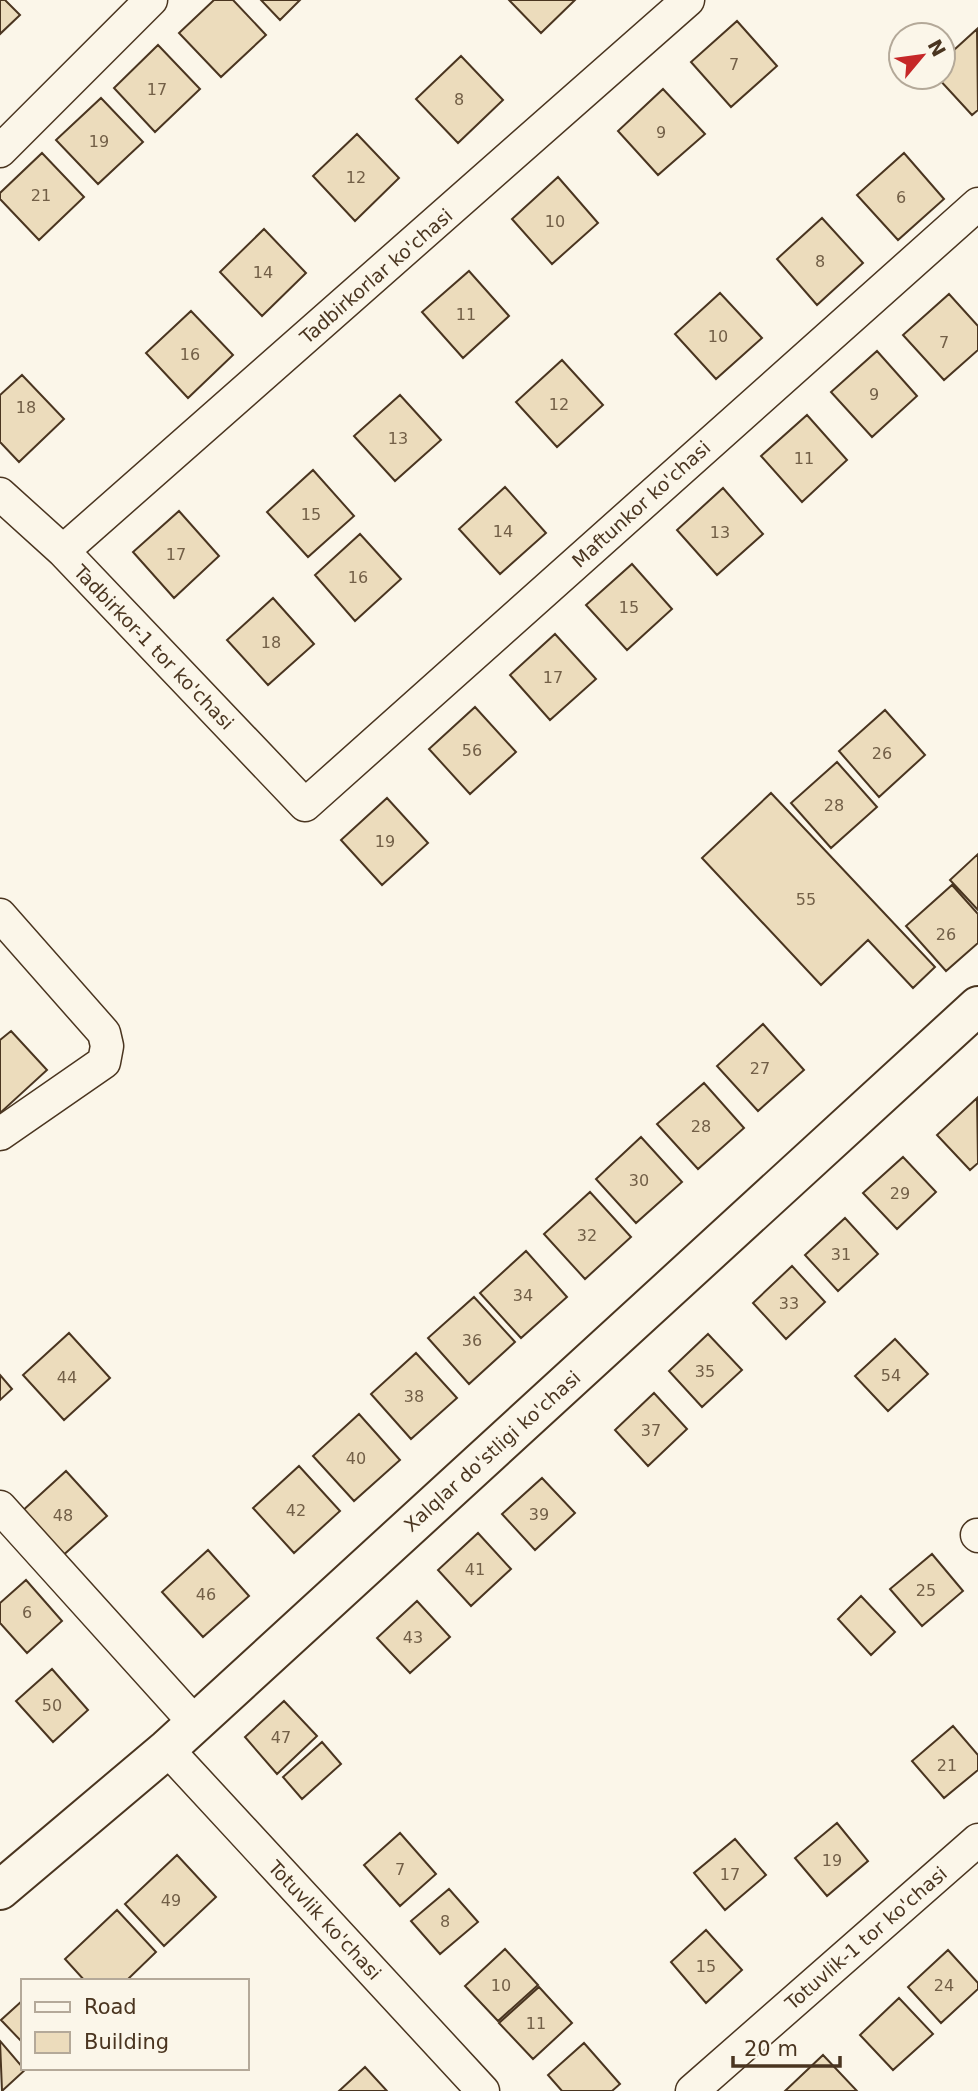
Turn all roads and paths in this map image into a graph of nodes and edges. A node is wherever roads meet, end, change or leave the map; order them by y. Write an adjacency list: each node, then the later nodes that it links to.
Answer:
1 (151, 0): 3 (street)
2 (688, 0): 6 (street, Tadbirkorlar ko'chasi)
3 (0, 150)
4 (978, 204): 7 (street, Maftunkor ko'chasi)
5 (0, 494): 6 (street, Tadbirkor-1 tor ko'chasi)
6 (63, 551): 7 (street, Tadbirkor-1 tor ko'chasi)
7 (304, 805)
8 (0, 915): 10 (street)
9 (978, 1006): 12 (street, Xalqlar do'stligi ko'chasi)
10 (0, 1133)
11 (0, 1507): 12 (street)
12 (195, 1723): 13 (street, Xalqlar do'stligi ko'chasi)
13 (167, 1749): 15 (street, Xalqlar do'stligi ko'chasi); 16 (street, Totuvlik ko'chasi)
14 (978, 1840): 17 (street, Totuvlik-1 tor ko'chasi)
15 (0, 1890)
16 (483, 2091)
17 (692, 2091)

